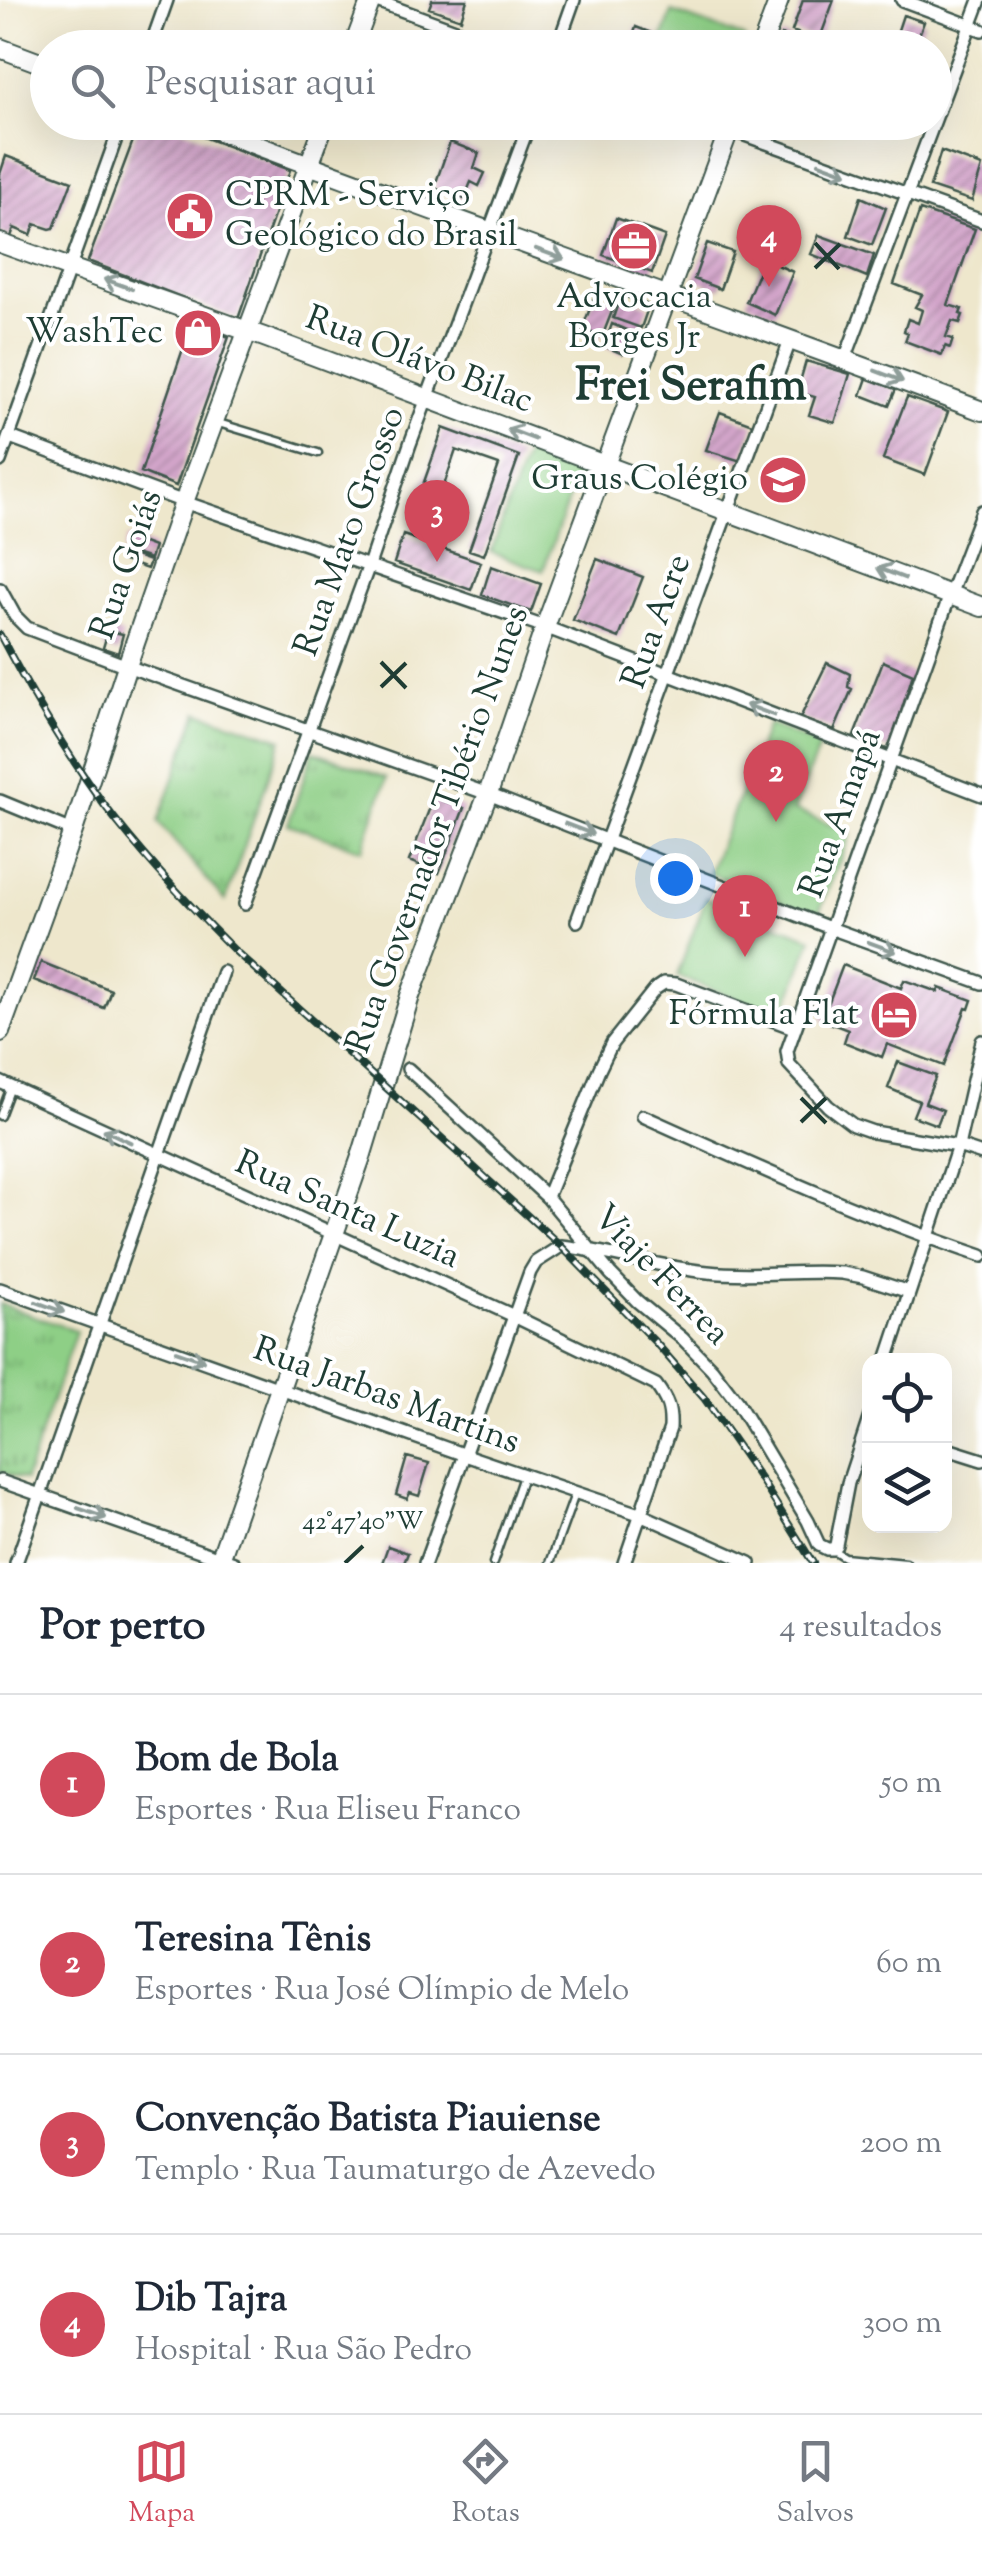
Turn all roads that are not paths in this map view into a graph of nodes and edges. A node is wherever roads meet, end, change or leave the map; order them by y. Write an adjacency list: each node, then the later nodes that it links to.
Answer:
1 (167, 0): 8 (street)
2 (372, 0): 9 (street); 10 (street)
3 (574, 0): 11 (street)
4 (779, 0): 12 (street)
5 (902, 0): 7 (street)
6 (980, 0): 7 (street)
7 (976, 27): 15 (street)
8 (156, 30)
9 (360, 30)
10 (454, 30)
11 (563, 30)
12 (768, 30)
13 (0, 48): 14 (street)
14 (30, 59)
15 (952, 86)
16 (116, 140): 28 (street)
17 (242, 140): 23 (street)
18 (318, 140): 23 (street, Rua Goiás)
19 (523, 140): 26 (street, Rua Mato Grosso)
20 (726, 140): 29 (street, Rua Governador Tibério Nunes)
21 (767, 140): 24 (street, one-way to 24)
22 (930, 140): 24 (street)
23 (308, 166): 26 (street); 30 (street, Rua Goiás)
24 (908, 195): 25 (street); 32 (street)
25 (982, 221)
26 (489, 232): 29 (street, one-way to 29); 33 (street, Rua Mato Grosso)
27 (0, 243): 28 (street, Rua Olávo Bilac)
28 (70, 268): 30 (street, Rua Olávo Bilac, one-way to 28); 36 (street)
29 (667, 297): 31 (street); 39 (street, Rua Governador Tibério Nunes)
30 (248, 331): 33 (street, Rua Olávo Bilac); 35 (street, Rua Goiás)
31 (790, 342): 32 (street); 41 (street, Rua Acre)
32 (845, 359): 34 (street, one-way to 34)
33 (428, 399): 39 (street, Rua Olávo Bilac, one-way to 33); 43 (street, Rua Mato Grosso)
34 (982, 411)
35 (214, 422): 37 (lane); 40 (street, Rua Goiás)
36 (10, 438): 38 (street); 40 (street)
37 (318, 453)
38 (0, 461)
39 (606, 467): 41 (street, Rua Olávo Bilac); 47 (street, Rua Governador Tibério Nunes)
40 (184, 502): 43 (street); 48 (street, Rua Goiás)
41 (727, 510): 45 (street, Rua Olávo Bilac, one-way to 41); 49 (street, Rua Acre)
42 (982, 511): 45 (street, Rua Amapá)
43 (369, 565): 47 (street); 50 (street, Rua Mato Grosso)
44 (0, 588): 48 (street)
45 (950, 595): 46 (street, Rua Olávo Bilac); 51 (street, Rua Amapá)
46 (982, 607)
47 (545, 627): 49 (street); 52 (street, Rua Governador Tibério Nunes)
48 (126, 666): 50 (street); 55 (street, Rua Goiás)
49 (668, 674): 51 (street, one-way to 49); 56 (street, Rua Acre)
50 (308, 731): 52 (street); 57 (street, Rua Mato Grosso)
51 (891, 760): 53 (street); 59 (street, Rua Amapá)
52 (488, 794): 56 (street, one-way to 56); 73 (street, Rua Governador Tibério Nunes)
53 (982, 795)
54 (0, 801): 55 (street)
55 (73, 831): 63 (street, Rua Goiás)
56 (608, 840): 58 (street, Rua Acre); 59 (street)
57 (245, 904)
58 (577, 921)
59 (830, 928): 61 (street, one-way to 61); 62 (street, Rua Amapá)
60 (224, 972): 71 (street)
61 (982, 983)
62 (794, 1028): 69 (street, Rua Amapá); 72 (street)
63 (0, 1032)
64 (982, 1041): 69 (street)
65 (408, 1069): 72 (street, Viaje Ferrea)
66 (6, 1085): 67 (lane); 71 (street, Rua Santa Luzia, one-way to 66)
67 (0, 1116)
68 (643, 1116): 74 (street)
69 (958, 1146): 70 (street); 74 (street)
70 (982, 1154)
71 (158, 1155): 73 (street, Rua Santa Luzia); 80 (street)
72 (547, 1196): 75 (street, Viaje Ferrea)
73 (333, 1234): 79 (street, Rua Santa Luzia); 82 (street, Rua Governador Tibério Nunes)
74 (927, 1238): 76 (street); 78 (street)
75 (591, 1249): 78 (street); 79 (street); 92 (street, Viaje Ferrea)
76 (982, 1256)
77 (0, 1289): 80 (street, Rua Jarbas Martins, one-way to 80)
78 (909, 1292): 81 (street)
79 (514, 1316): 85 (street); 91 (street, Rua Santa Luzia)
80 (101, 1325): 82 (street, Rua Jarbas Martins, one-way to 82); 90 (street)
81 (889, 1353)
82 (280, 1388): 85 (street, Rua Jarbas Martins); 93 (street, Rua Governador Tibério Nunes)
83 (862, 1442): 92 (street)
84 (952, 1451): 86 (street)
85 (465, 1455): 87 (street, Rua Jarbas Martins); 95 (street)
86 (982, 1460)
87 (523, 1475): 89 (street, Rua Jarbas Martins); 96 (lane)
88 (0, 1481): 90 (street)
89 (576, 1492): 91 (street, Rua Jarbas Martins); 97 (lane)
90 (40, 1495): 93 (street, one-way to 93); 94 (street)
91 (642, 1515): 98 (street); 99 (street, Rua Jarbas Martins)
92 (832, 1549): 100 (lane)
93 (225, 1561)
94 (16, 1563)
95 (425, 1563)
96 (492, 1563)
97 (550, 1563)
98 (624, 1563)
99 (750, 1563)
100 (906, 1563)

